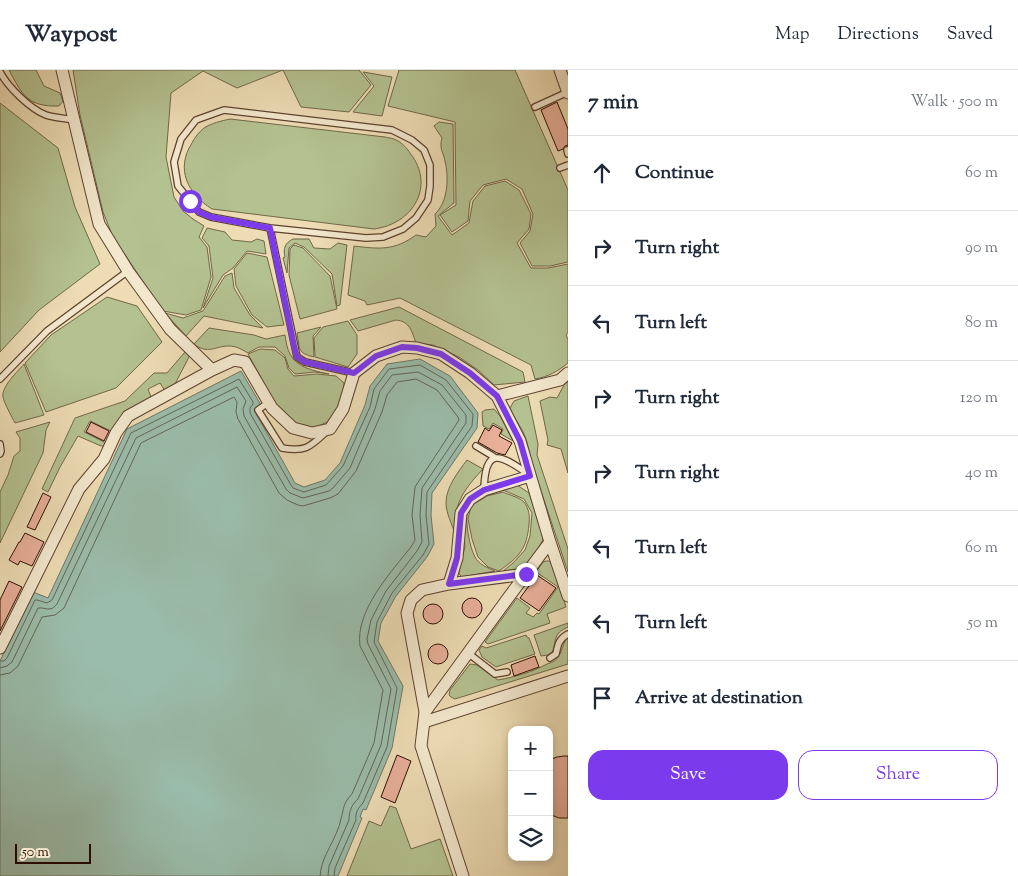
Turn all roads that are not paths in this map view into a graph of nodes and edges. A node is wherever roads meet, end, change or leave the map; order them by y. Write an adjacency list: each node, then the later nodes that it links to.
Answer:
1 (62, 70): 6 (street)
2 (560, 70): 4 (street)
3 (0, 72): 6 (lane)
4 (568, 92): 5 (lane)
5 (535, 106)
6 (74, 120): 10 (street)
7 (568, 165): 8 (lane)
8 (560, 168)
9 (270, 228): 9 (lane); 12 (lane)
10 (128, 271): 11 (street); 14 (lane)
11 (212, 370): 16 (street); 29 (street)
12 (354, 373): 15 (street); 17 (street)
13 (568, 373): 15 (street)
14 (0, 379)
15 (497, 396): 22 (street)
16 (269, 402): 17 (street); 17 (lane)
17 (330, 429)
18 (0, 444): 20 (lane)
19 (476, 446): 21 (lane)
20 (0, 454)
21 (495, 458): 22 (lane); 23 (lane)
22 (530, 476): 23 (street); 24 (street)
23 (484, 490): 26 (street)
24 (550, 542): 25 (street); 27 (street)
25 (526, 574): 26 (street); 30 (street)
26 (449, 584): 34 (street)
27 (568, 596)
28 (568, 634): 31 (lane)
29 (0, 648)
30 (468, 653): 32 (lane); 34 (street)
31 (550, 658)
32 (507, 672)
33 (568, 676): 34 (street)
34 (425, 717): 35 (street)
35 (463, 876)

